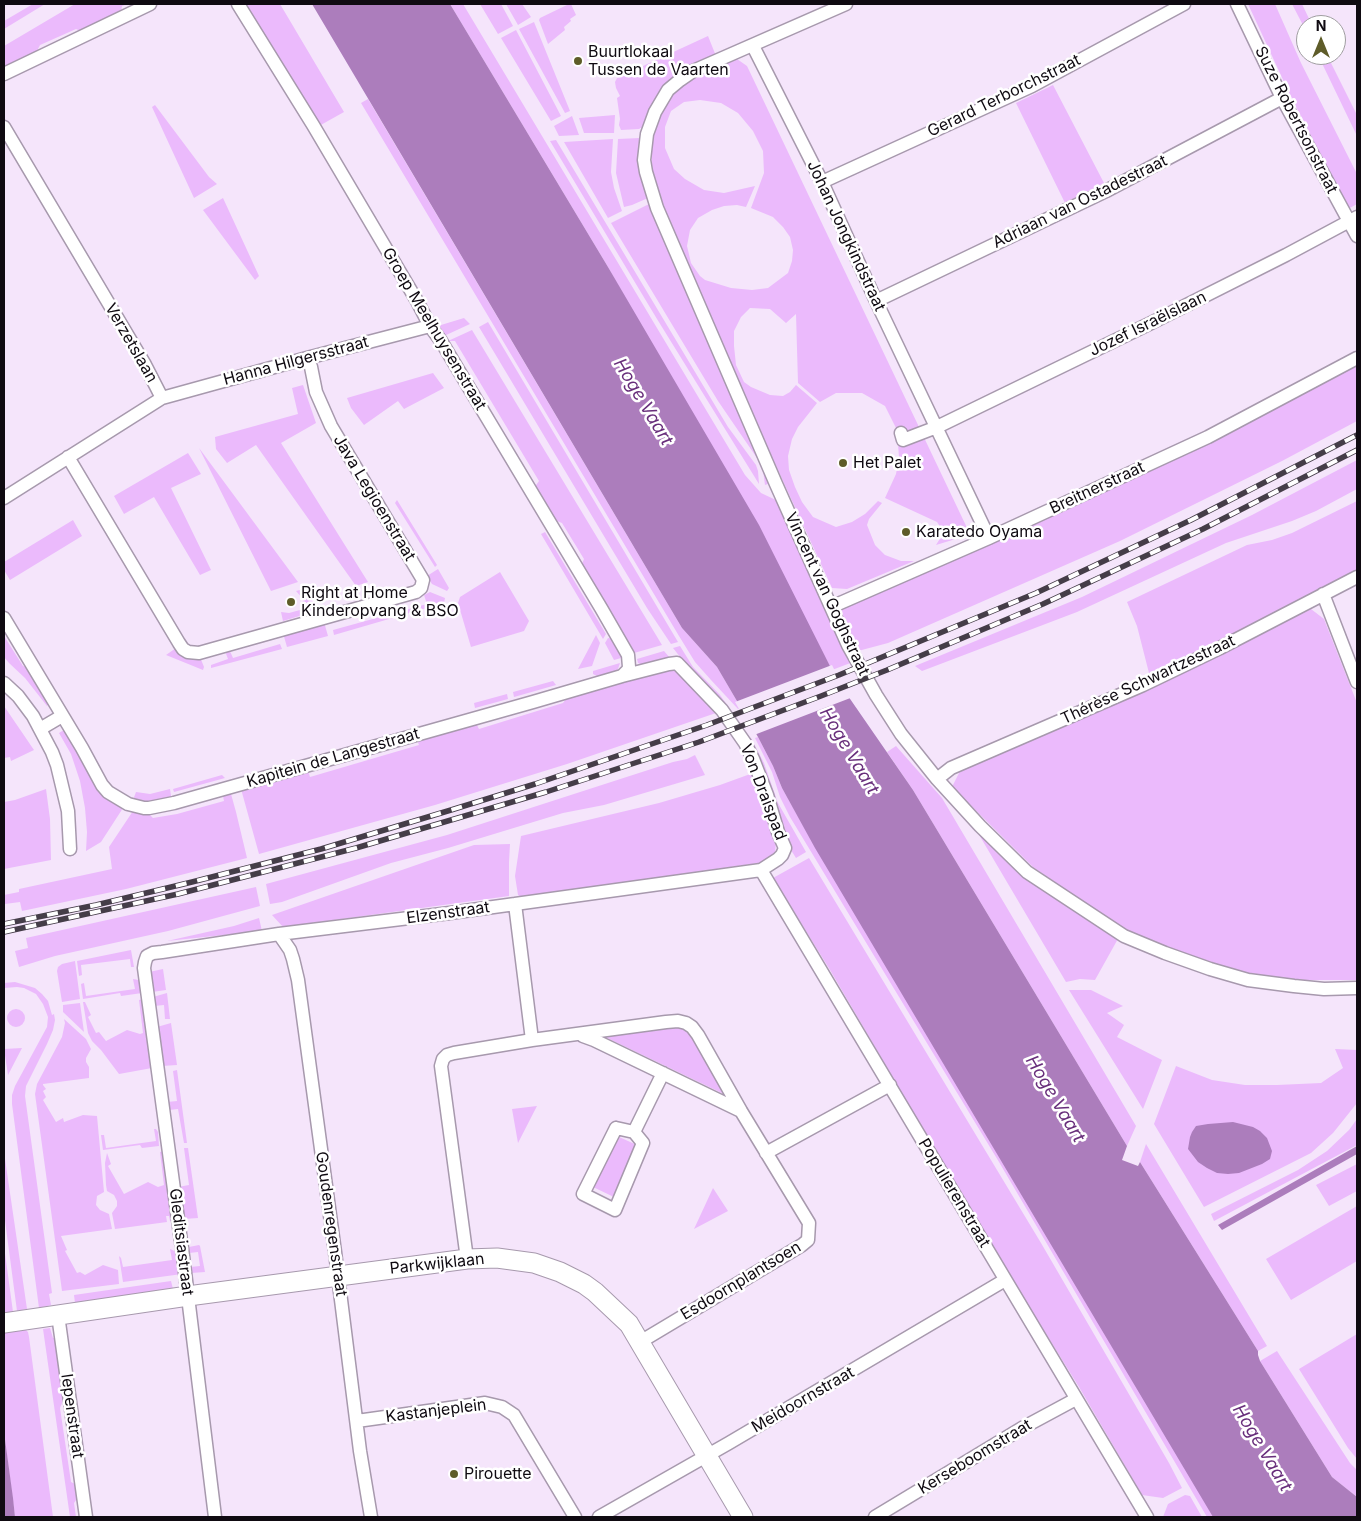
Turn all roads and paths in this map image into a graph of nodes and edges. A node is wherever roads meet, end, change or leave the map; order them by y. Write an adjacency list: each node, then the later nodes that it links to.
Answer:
1 (150, 4): 7 (street)
2 (238, 4): 14 (street, Groep Meelhuysenstraat)
3 (846, 4): 6 (street, Vincent van Goghstraat)
4 (1184, 4): 10 (street, Gerard Terborchstraat)
5 (1237, 4): 8 (street, Suze Robertsonstraat)
6 (753, 46): 10 (street, Johan Jongkindstraat); 25 (street, Vincent van Goghstraat)
7 (4, 74)
8 (1282, 98): 11 (street, Suze Robertsonstraat); 13 (street, Adriaan van Ostadestraat)
9 (4, 127): 17 (street, Verzetslaan)
10 (822, 182): 13 (street, Johan Jongkindstraat)
11 (1353, 219): 12 (street, Suze Robertsonstraat); 18 (street, Jozef Israëlslaan)
12 (1357, 236)
13 (876, 301): 18 (street, Johan Jongkindstraat)
14 (430, 326): 15 (street, Hanna Hilgersstraat); 27 (street, Groep Meelhuysenstraat)
15 (307, 358): 17 (street, Hanna Hilgersstraat); 20 (street, Java Legioenstraat)
16 (1357, 358): 22 (street, Breitnerstraat)
17 (162, 398): 20 (street, Verzetslaan)
18 (937, 427): 19 (street); 22 (street, Johan Jongkindstraat)
19 (901, 433)
20 (68, 457): 21 (street, Verzetslaan)
21 (4, 498)
22 (989, 538): 25 (street, Breitnerstraat)
23 (1357, 577): 24 (street, Thérèse Schwartzestraat)
24 (1323, 594): 28 (street); 32 (street, Thérèse Schwartzestraat)
25 (831, 607): 32 (street, Vincent van Goghstraat)
26 (4, 618): 30 (street, Kapitein de Langestraat)
27 (622, 676): 30 (street, Kapitein de Langestraat); 34 (street, Von Draispad)
28 (1357, 682)
29 (4, 683): 31 (street)
30 (62, 716): 31 (street)
31 (40, 729): 33 (street)
32 (937, 779): 38 (street, Vincent van Goghstraat)
33 (70, 849)
34 (761, 870): 35 (street, Elzenstraat); 42 (street, Populierenstraat)
35 (515, 904): 36 (street, Elzenstraat); 40 (street)
36 (279, 934): 37 (street, Elzenstraat); 47 (street, Goudenregenstraat)
37 (144, 968): 49 (street, Gleditsiastraat)
38 (1357, 988)
39 (578, 1035): 40 (street, Esdoornplantsoen); 41 (street, Esdoornplantsoen); 43 (street, Esdoornplantsoen)
40 (532, 1040): 46 (street, Esdoornplantsoen)
41 (663, 1073): 43 (street, Esdoornplantsoen); 44 (street)
42 (890, 1085): 45 (street); 48 (street, Populierenstraat)
43 (741, 1110): 45 (street, Esdoornplantsoen)
44 (634, 1132): 44 (street)
45 (766, 1153): 52 (street, Esdoornplantsoen)
46 (467, 1259): 47 (street, Parkwijklaan); 52 (street, Parkwijklaan)
47 (338, 1275): 49 (street, Parkwijklaan); 54 (street, Goudenregenstraat)
48 (1005, 1280): 53 (street, Populierenstraat); 55 (street, Meidoornstraat)
49 (188, 1296): 50 (street, Parkwijklaan); 57 (street, Gleditsiastraat)
50 (58, 1315): 51 (street, Parkwijklaan); 56 (street, Iepenstraat)
51 (4, 1323)
52 (640, 1342): 55 (street, Parkwijklaan)
53 (1076, 1399): 62 (street, Kerseboomstraat); 63 (street, Populierenstraat)
54 (357, 1421): 58 (street, Goudenregenstraat); 59 (street, Kastanjeplein)
55 (706, 1457): 60 (street, Meidoornstraat); 61 (street, Parkwijklaan)
56 (86, 1517)
57 (215, 1517)
58 (371, 1517)
59 (575, 1517)
60 (599, 1517)
61 (742, 1517)
62 (875, 1517)
63 (1145, 1517)

